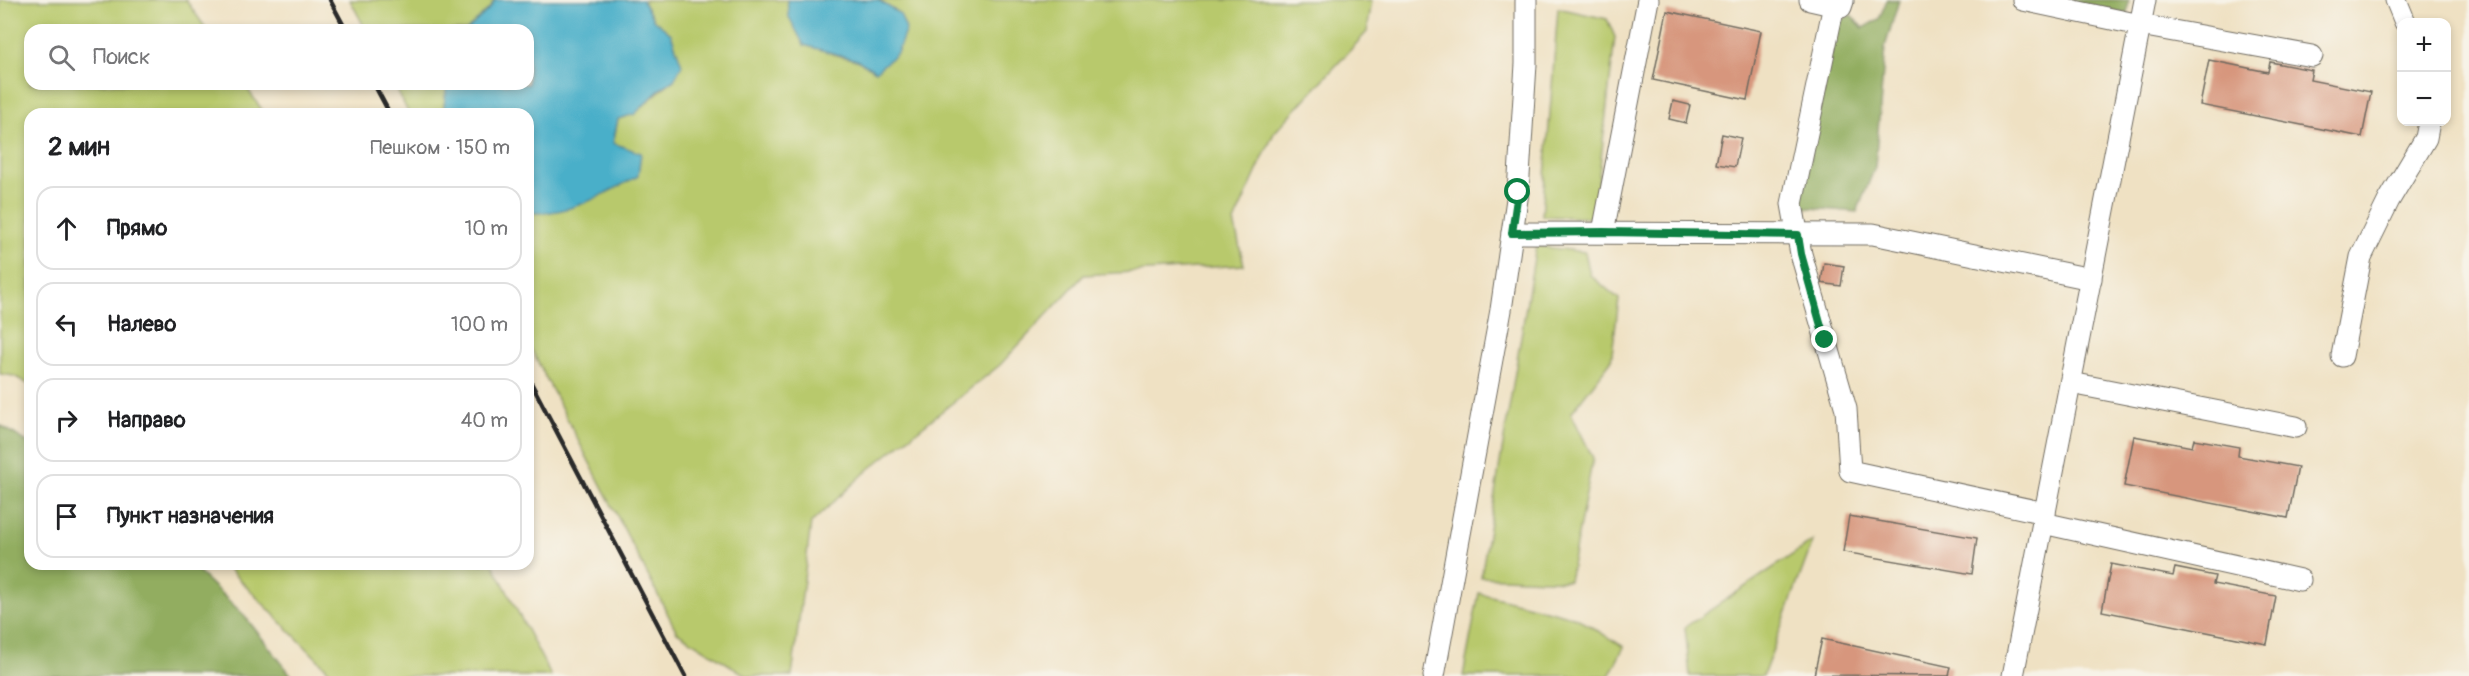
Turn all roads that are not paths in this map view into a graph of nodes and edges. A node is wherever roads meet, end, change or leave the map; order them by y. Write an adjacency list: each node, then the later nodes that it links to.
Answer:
1 (1526, 0): 13 (street)
2 (1648, 0): 12 (street)
3 (1810, 0): 7 (street)
4 (2023, 0): 9 (street)
5 (2145, 0): 9 (street)
6 (2396, 0): 8 (street)
7 (1838, 3): 14 (street)
8 (2403, 18)
9 (2140, 25): 10 (street); 15 (street)
10 (2312, 56)
11 (2428, 126): 16 (street)
12 (1603, 232): 13 (street); 14 (street)
13 (1512, 233): 21 (street)
14 (1798, 235): 15 (street); 19 (street)
15 (2091, 279): 17 (street)
16 (2342, 356)
17 (2071, 383): 18 (street); 19 (street)
18 (2296, 427)
19 (2044, 518): 20 (street); 22 (street)
20 (2300, 580)
21 (1434, 676)
22 (2013, 676)

